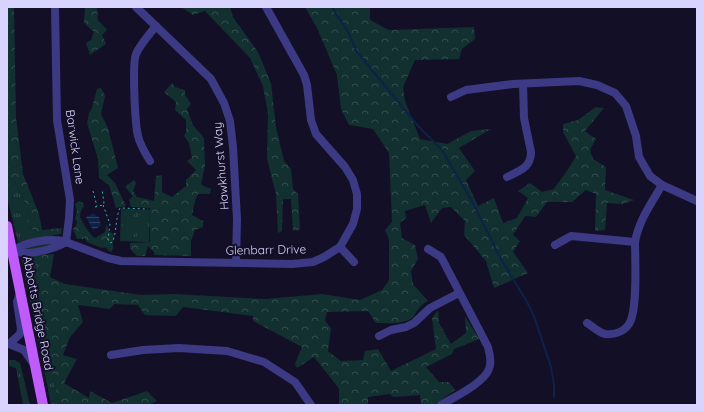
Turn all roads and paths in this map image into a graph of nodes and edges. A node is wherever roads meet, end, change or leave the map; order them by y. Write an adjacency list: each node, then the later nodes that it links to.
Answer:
1 (55, 7): 18 (street, Barwick Lane)
2 (136, 7): 4 (street, Hawkhurst Way)
3 (266, 7): 21 (street, Glenbarr Drive)
4 (156, 26): 7 (street); 25 (street, Hawkhurst Way)
5 (523, 84): 6 (street); 8 (street); 9 (street)
6 (451, 97)
7 (150, 161)
8 (507, 177)
9 (662, 185): 12 (street); 19 (street)
10 (102, 189): 13 (path)
11 (93, 191): 14 (path)
12 (697, 201)
13 (103, 205): 14 (path); 16 (path)
14 (97, 206): 15 (path)
15 (95, 207)
16 (148, 209)
17 (7, 226): 23 (main road, Abbotts Bridge Road)
18 (66, 242): 23 (street); 25 (street, Glenbarr Drive)
19 (635, 242): 20 (street); 28 (street)
20 (555, 245)
21 (340, 247): 24 (street); 25 (street, Glenbarr Drive)
22 (428, 249): 27 (street)
23 (10, 252): 26 (main road, Abbotts Bridge Road)
24 (354, 262)
25 (236, 263)
26 (21, 292): 30 (street); 32 (main road, Abbotts Bridge Road)
27 (459, 293): 29 (street); 37 (street)
28 (587, 323)
29 (379, 336)
30 (8, 344): 32 (street)
31 (112, 355): 36 (street)
32 (35, 366): 33 (main road, Abbotts Bridge Road)
33 (40, 389): 34 (street); 35 (main road, Abbotts Bridge Road)
34 (38, 405)
35 (43, 405)
36 (311, 405)
37 (441, 405)

